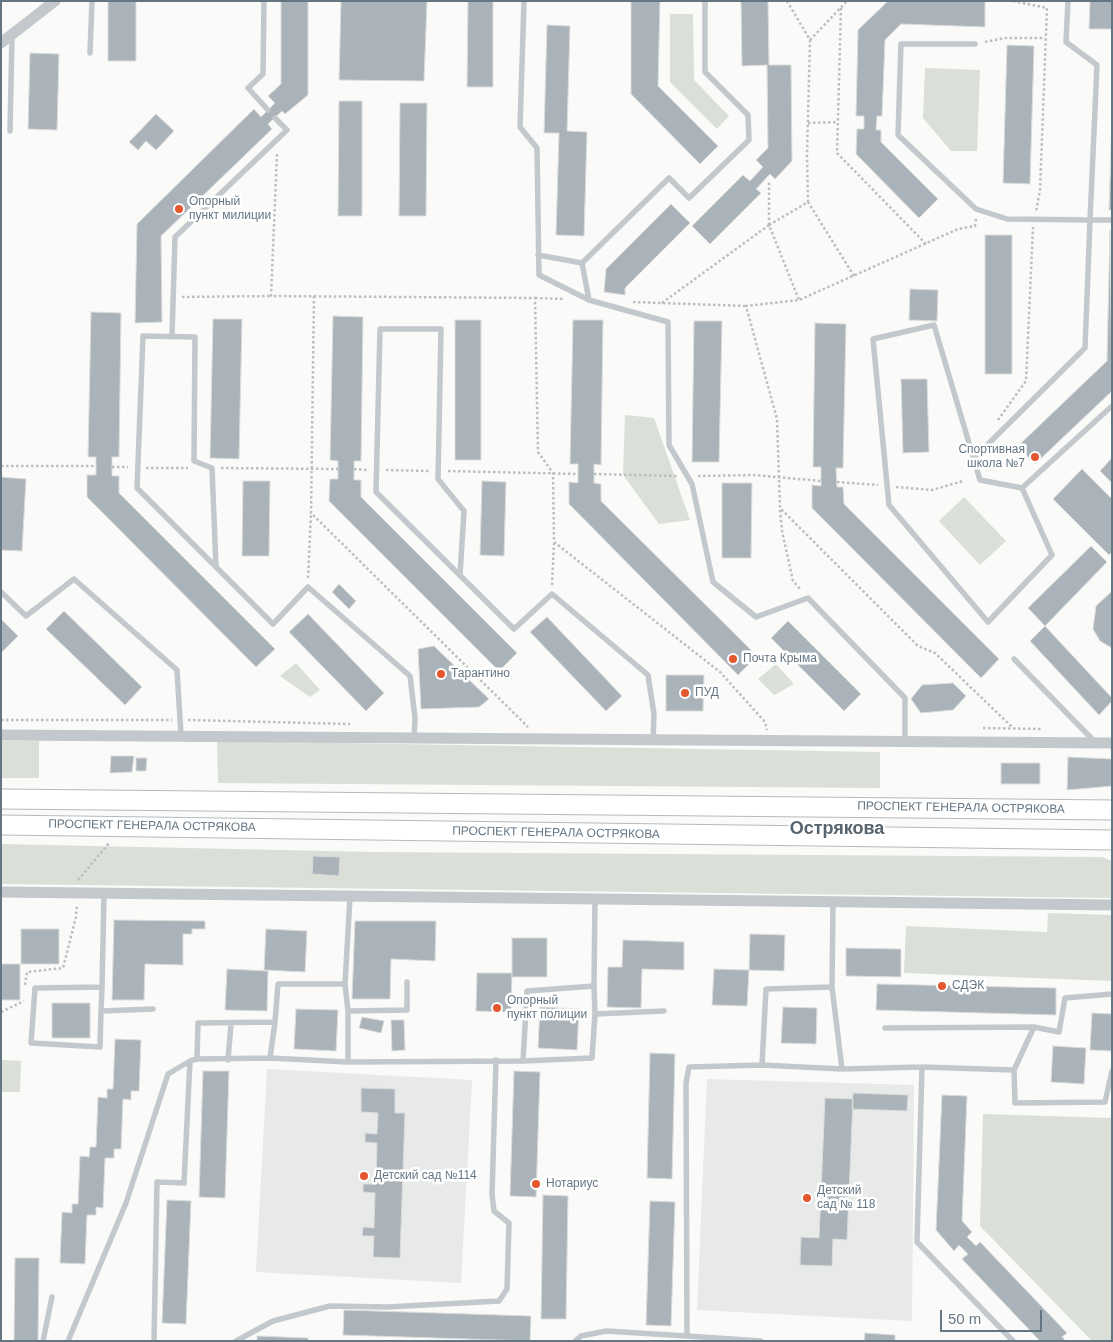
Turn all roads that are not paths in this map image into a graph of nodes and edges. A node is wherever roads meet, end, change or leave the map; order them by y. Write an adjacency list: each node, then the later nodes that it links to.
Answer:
1 (55, 1): 7 (street)
2 (92, 1): 10 (lane)
3 (264, 1): 11 (lane)
4 (524, 1): 16 (lane)
5 (705, 1): 17 (lane)
6 (1068, 1): 14 (lane)
7 (12, 35): 8 (street); 13 (lane)
8 (1, 43)
9 (975, 44): 14 (lane)
10 (90, 53)
11 (268, 110)
12 (275, 118): 19 (lane)
13 (10, 131)
14 (1090, 220): 15 (lane); 21 (lane)
15 (1112, 220)
16 (538, 255): 17 (lane); 18 (lane)
17 (582, 263): 18 (lane)
18 (589, 300): 31 (lane)
19 (172, 337): 23 (lane); 23 (lane)
20 (1112, 406): 22 (lane)
21 (974, 458): 22 (lane); 22 (lane)
22 (1022, 488)
23 (216, 566): 29 (lane)
24 (460, 575): 24 (lane); 30 (lane)
25 (1, 592): 28 (lane)
26 (1014, 659): 32 (lane)
27 (1, 735): 28 (street)
28 (182, 736): 29 (street)
29 (414, 739): 30 (street)
30 (653, 741): 31 (street)
31 (905, 742): 32 (street)
32 (1096, 743): 33 (street)
33 (1112, 743)
34 (1, 799): 35 (main road, ПРОСПЕКТ ГЕНЕРАЛА ОСТРЯКОВА)
35 (1112, 810)
36 (1, 824): 37 (main road, ПРОСПЕКТ ГЕНЕРАЛА ОСТРЯКОВА)
37 (1112, 840)
38 (1, 892): 39 (street)
39 (104, 894): 40 (street); 47 (lane)
40 (350, 896): 41 (street); 45 (lane)
41 (595, 898): 42 (street); 46 (lane)
42 (833, 902): 43 (street); 48 (lane)
43 (1112, 905)
44 (407, 982): 52 (lane)
45 (345, 984): 52 (lane); 55 (lane)
46 (594, 986): 54 (lane); 63 (lane)
47 (102, 987): 51 (lane); 51 (lane)
48 (832, 987): 65 (lane); 67 (lane)
49 (1112, 994): 57 (lane)
50 (153, 1009): 51 (lane)
51 (101, 1011)
52 (348, 1011): 64 (lane)
53 (664, 1011): 54 (lane)
54 (595, 1014): 63 (lane)
55 (276, 1022): 56 (lane); 59 (lane)
56 (231, 1023): 60 (lane); 61 (lane)
57 (1034, 1027): 58 (lane); 68 (lane)
58 (886, 1028)
59 (270, 1058): 61 (lane); 64 (lane)
60 (194, 1060): 61 (lane); 73 (lane); 74 (lane)
61 (228, 1060)
62 (496, 1060): 63 (lane); 64 (lane); 75 (lane)
63 (523, 1061)
64 (348, 1062)
65 (762, 1065): 67 (lane); 71 (lane)
66 (922, 1067): 67 (lane); 68 (lane); 78 (lane)
67 (842, 1069)
68 (1014, 1070): 69 (lane)
69 (1112, 1071)
70 (52, 1297): 72 (lane)
71 (687, 1336): 76 (lane); 77 (lane)
72 (43, 1341)
73 (68, 1341)
74 (154, 1341)
75 (236, 1341)
76 (575, 1341)
77 (761, 1341)
78 (1013, 1341)

